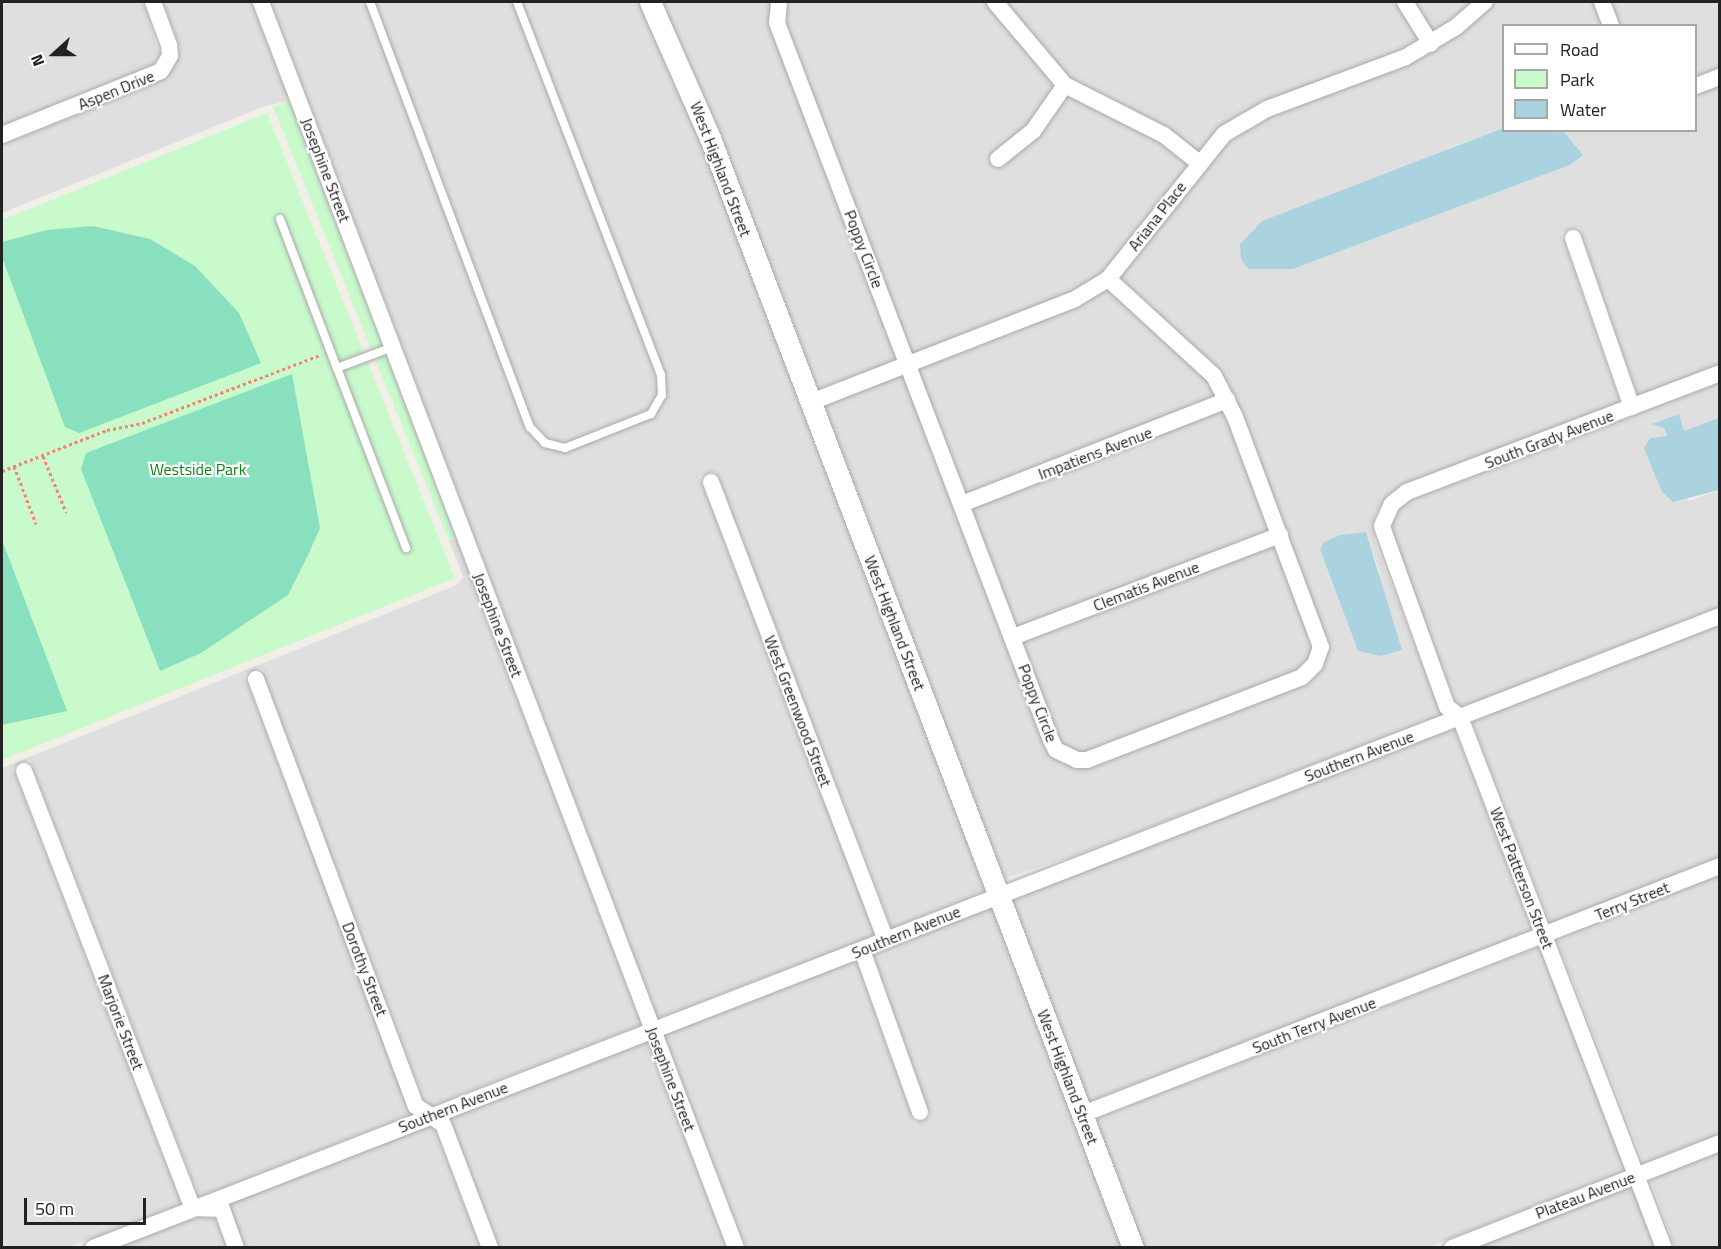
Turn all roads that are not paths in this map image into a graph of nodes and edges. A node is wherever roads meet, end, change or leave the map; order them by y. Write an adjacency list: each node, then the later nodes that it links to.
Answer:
1 (153, 2): 16 (street, Aspen Drive)
2 (261, 2): 22 (street, Josephine Street)
3 (370, 2): 4 (lane)
4 (517, 2)
5 (650, 2): 27 (street, West Highland Street)
6 (778, 2): 23 (street, Poppy Circle)
7 (995, 2): 14 (street)
8 (1405, 2): 12 (street)
9 (1485, 2): 12 (street, Ariana Place)
10 (1602, 2): 11 (street)
11 (1610, 24)
12 (1431, 44): 18 (street, Ariana Place)
13 (1719, 77): 15 (street)
14 (1065, 85): 17 (street); 18 (street)
15 (1697, 85)
16 (2, 135)
17 (998, 159)
18 (1198, 162): 21 (street, Ariana Place)
19 (280, 219): 24 (lane)
20 (1573, 237): 28 (street)
21 (1107, 279): 23 (street, Ariana Place); 26 (street, Poppy Circle)
22 (393, 347): 24 (lane); 44 (street, Josephine Street)
23 (909, 364): 27 (street, Ariana Place); 30 (street, Poppy Circle)
24 (337, 368): 33 (lane)
25 (1719, 373): 28 (street, South Grady Avenue)
26 (1227, 400): 30 (street, Impatiens Avenue); 32 (street, Poppy Circle)
27 (811, 402): 40 (street, West Highland Street)
28 (1632, 407): 31 (street, South Grady Avenue)
29 (711, 482): 42 (street, West Greenwood Street)
30 (962, 504): 35 (street, Poppy Circle)
31 (1386, 513): 37 (street, West Patterson Street)
32 (1280, 535): 35 (street, Clematis Avenue); 35 (street, Poppy Circle)
33 (405, 548)
34 (1719, 616): 37 (street, Southern Avenue)
35 (1012, 637)
36 (256, 679): 47 (street, Dorothy Street)
37 (1460, 717): 40 (street, Southern Avenue); 41 (street, West Patterson Street)
38 (24, 771): 50 (street, Marjorie Street)
39 (1719, 866): 41 (street, Terry Street)
40 (998, 895): 42 (street, Southern Avenue); 46 (street, West Highland Street)
41 (1545, 936): 46 (street, South Terry Avenue); 49 (street, West Patterson Street)
42 (886, 940): 43 (street, Southern Avenue)
43 (862, 950): 44 (street, Southern Avenue); 45 (street)
44 (652, 1030): 47 (street, Southern Avenue); 54 (street, Josephine Street)
45 (920, 1112)
46 (1083, 1114): 55 (street, West Highland Street)
47 (429, 1116): 50 (street, Southern Avenue); 53 (street, Dorothy Street)
48 (1719, 1143): 49 (street, Plateau Avenue)
49 (1638, 1174): 56 (street, Plateau Avenue); 57 (street, West Patterson Street)
50 (193, 1208): 51 (street, Southern Avenue); 52 (street)
51 (93, 1248)
52 (236, 1248)
53 (490, 1248)
54 (736, 1248)
55 (1133, 1248)
56 (1452, 1248)
57 (1664, 1248)

